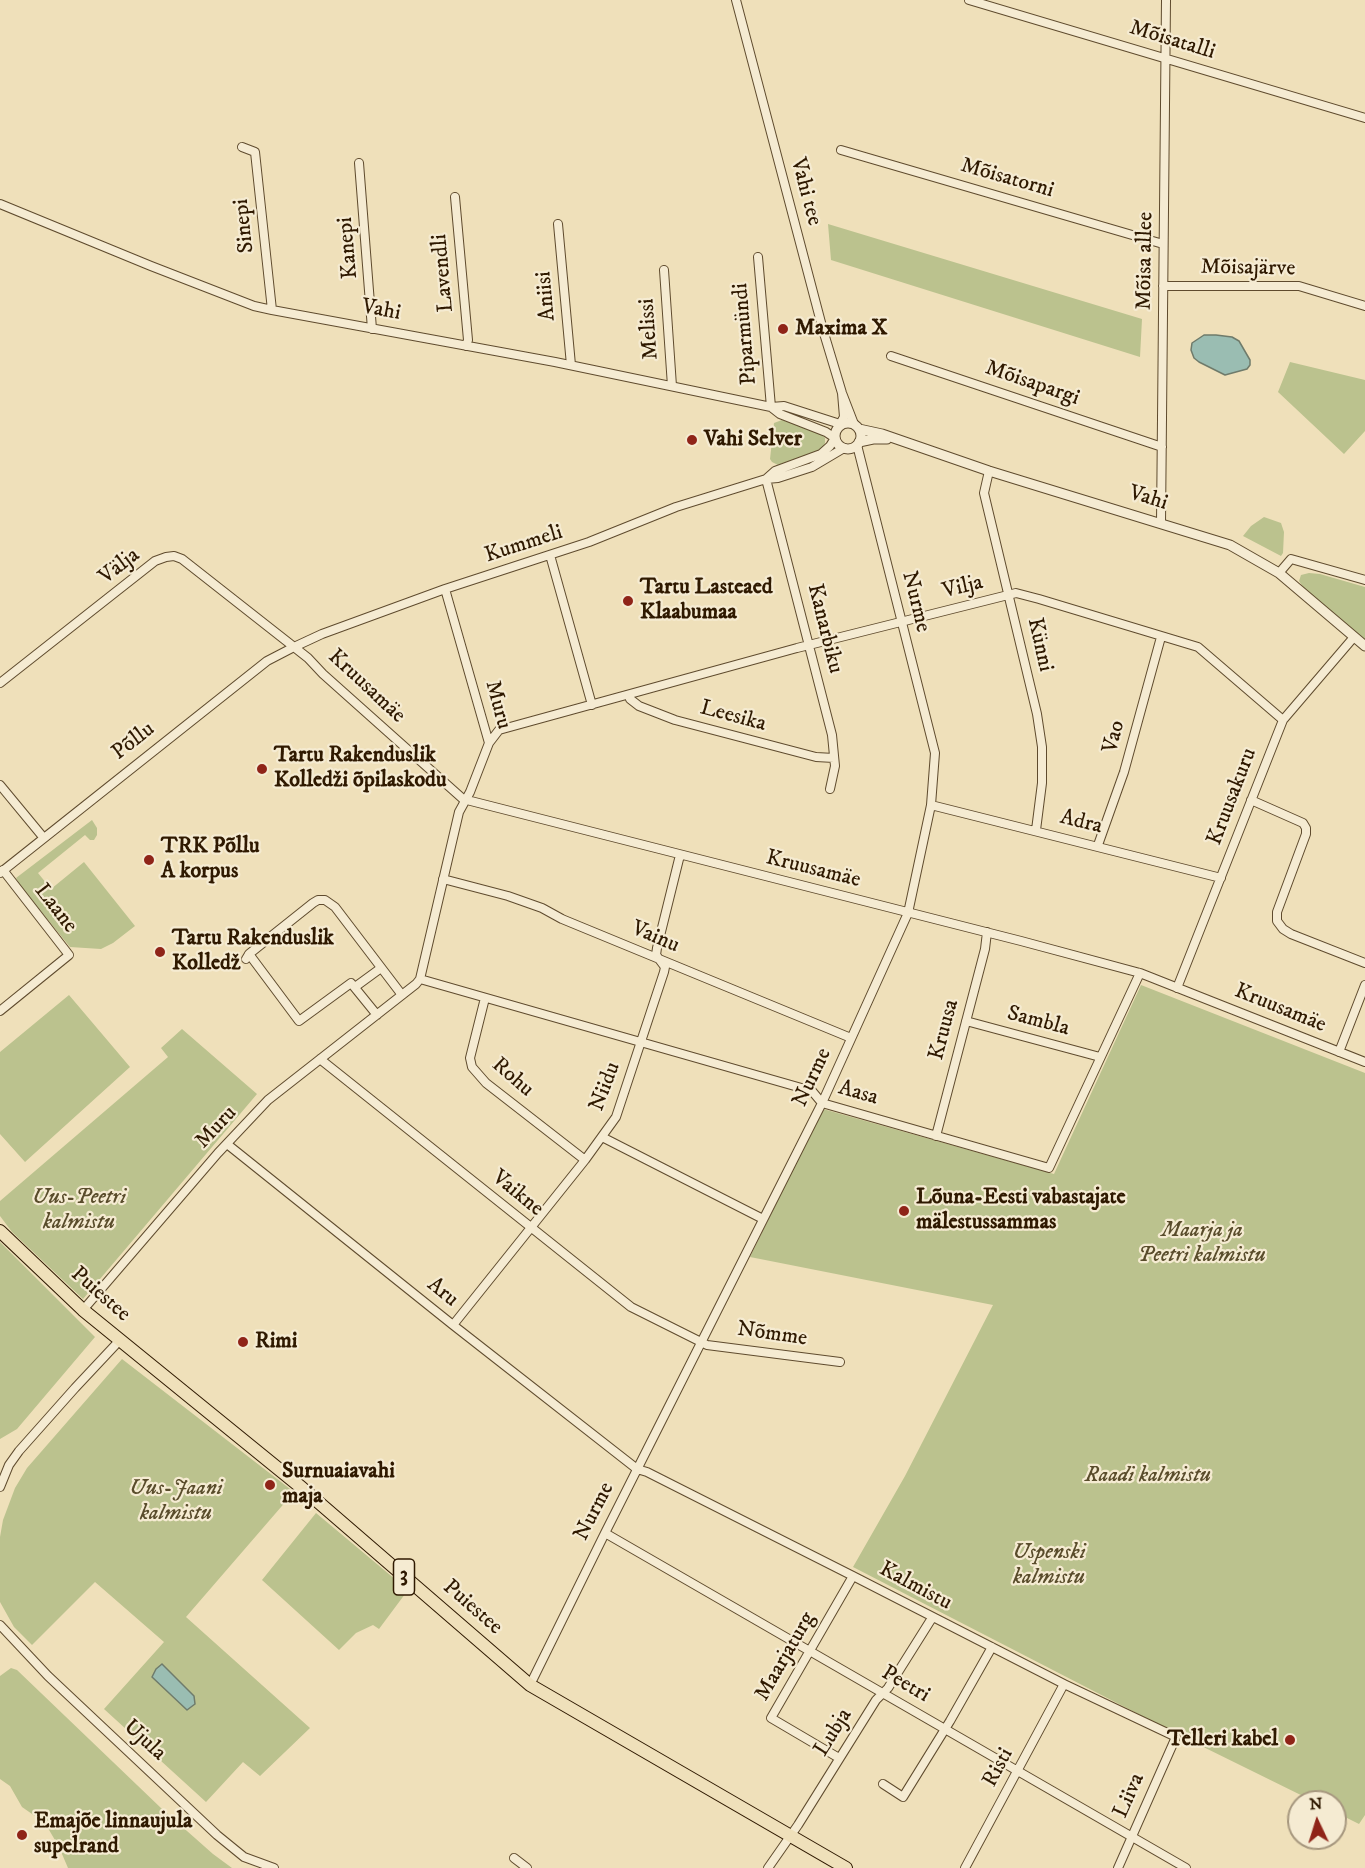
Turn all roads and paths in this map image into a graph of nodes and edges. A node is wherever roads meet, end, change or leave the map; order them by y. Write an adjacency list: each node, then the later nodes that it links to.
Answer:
1 (736, 0): 23 (street, Vahi tee)
2 (969, 0): 4 (street, Mõisatalli)
3 (1166, 0): 4 (street, Mõisa allee)
4 (1165, 58): 5 (street, Mõisatalli); 12 (street, Mõisa allee)
5 (1365, 118)
6 (242, 147): 17 (street, Sinepi)
7 (842, 150): 12 (street, Mõisatorni)
8 (359, 163): 18 (street, Kanepi)
9 (455, 197): 19 (street, Lavendli)
10 (0, 204): 17 (street, Vahi)
11 (558, 224): 21 (street, Aniisi)
12 (1163, 244): 15 (street, Mõisa allee)
13 (758, 257): 24 (street, Piparmündi)
14 (664, 270): 22 (street, Melissi)
15 (1163, 286): 16 (street, Mõisajärve); 30 (street, Mõisa allee)
16 (1365, 306)
17 (272, 310): 18 (street, Vahi)
18 (372, 329): 19 (street, Vahi)
19 (466, 346): 21 (street, Vahi)
20 (891, 356): 30 (street, Mõisapargi)
21 (571, 365): 22 (street, Vahi)
22 (672, 386): 24 (street, Vahi)
23 (842, 393): 25 (street, Vahi tee); 26 (street, Vahi tee)
24 (771, 407): 25 (street, Vahi); 27 (street, Vahi)
25 (840, 424): 26 (street); 27 (street)
26 (857, 426): 28 (street, Vahi); 29 (street)
27 (835, 438): 31 (street); 33 (street, Kummeli)
28 (892, 439): 29 (street, Vahi); 32 (street, Vahi)
29 (858, 444): 31 (street); 40 (street, Nurme)
30 (1162, 447): 34 (street, Mõisa allee)
31 (844, 448): 33 (street, Kummeli)
32 (989, 471): 34 (street, Vahi); 39 (street, Künni)
33 (766, 478): 35 (street, Kummeli); 43 (street, Kanarbiku)
34 (1161, 523): 36 (street, Vahi)
35 (550, 555): 38 (street, Kummeli); 48 (street)
36 (1279, 573): 37 (street); 42 (street, Vahi)
37 (1365, 580)
38 (445, 589): 45 (street, Kummeli); 50 (street, Muru)
39 (1008, 595): 40 (street, Vilja); 41 (street, Vilja); 57 (street, Künni)
40 (902, 621): 43 (street, Vilja); 56 (street, Nurme)
41 (1161, 636): 49 (street, Vilja); 59 (street, Vao)
42 (1354, 637): 44 (street, Vahi); 49 (street, Kruusakuru)
43 (810, 645): 47 (street, Vilja); 51 (street, Kanarbiku)
44 (1365, 646)
45 (294, 647): 46 (street, Välja); 54 (street, Kruusamäe); 58 (street, Põllu)
46 (0, 683)
47 (629, 695): 48 (street, Vilja); 51 (street, Leesika)
48 (592, 705): 50 (street, Vilja)
49 (1283, 720): 55 (street, Kruusakuru)
50 (489, 743): 54 (street, Muru)
51 (834, 758): 53 (street, Kanarbiku)
52 (0, 785): 58 (street)
53 (830, 789)
54 (465, 800): 60 (street, Kruusamäe); 63 (street, Muru)
55 (1251, 800): 62 (street, Kruusakuru); 67 (street)
56 (931, 805): 57 (street, Adra); 64 (street, Nurme)
57 (1036, 830): 59 (street, Adra)
58 (44, 837): 61 (street, Põllu)
59 (1098, 845): 62 (street, Adra)
60 (680, 855): 64 (street, Kruusamäe); 66 (street, Niidu)
61 (2, 871): 76 (street, Laane)
62 (1221, 878): 73 (street, Kruusakuru)
63 (442, 879): 66 (street, Vainu); 70 (street, Muru)
64 (908, 913): 65 (street, Kruusamäe); 79 (street, Nurme)
65 (987, 932): 69 (street, Kruusamäe); 78 (street, Kruusa)
66 (660, 960): 79 (street, Vainu); 80 (street, Niidu)
67 (1365, 963)
68 (381, 968): 72 (street); 72 (street); 74 (street)
69 (1140, 973): 73 (street, Kruusamäe); 82 (street, Aasa)
70 (420, 979): 74 (street, Muru); 75 (street, Aasa)
71 (1365, 985): 81 (street)
72 (355, 987): 77 (street)
73 (1178, 988): 81 (street, Kruusamäe)
74 (402, 995): 77 (street, Muru)
75 (485, 998): 80 (street, Aasa); 89 (street, Rohu)
76 (0, 1011)
77 (376, 1015): 83 (street, Muru)
78 (966, 1021): 82 (street, Sambla); 86 (street, Kruusa)
79 (851, 1038): 85 (street, Nurme)
80 (642, 1042): 85 (street, Aasa); 87 (street, Niidu)
81 (1339, 1052): 84 (street, Kruusamäe)
82 (1100, 1058): 86 (street, Aasa)
83 (320, 1059): 88 (street, Muru); 91 (street, Vaikne)
84 (1365, 1062)
85 (822, 1103): 86 (street, Aasa); 90 (street, Nurme)
86 (936, 1136)
87 (602, 1137): 89 (street, Niidu); 90 (street)
88 (227, 1143): 93 (street, Muru); 94 (street, Aru)
89 (585, 1160): 91 (street, Niidu)
90 (763, 1219): 96 (street, Nurme)
91 (530, 1227): 94 (street, Niidu); 96 (street, Vaikne)
92 (0, 1231): 93 (highway, Puiestee / 3)
93 (83, 1310): 95 (highway, Puiestee / 3)
94 (453, 1324): 98 (street, Aru)
95 (120, 1340): 99 (street); 107 (highway, Puiestee / 3)
96 (701, 1342): 97 (street, Nõmme); 98 (street, Nurme)
97 (840, 1362)
98 (637, 1469): 100 (street, Nurme); 101 (street, Kalmistu)
99 (0, 1487)
100 (605, 1533): 105 (street, Peetri); 107 (street, Nurme)
101 (854, 1576): 102 (street, Kalmistu); 105 (street, Maarjaturg)
102 (932, 1618): 104 (street, Kalmistu); 108 (street, Lubja)
103 (0, 1625): 117 (street, Ujula)
104 (992, 1647): 106 (street, Kalmistu); 109 (street)
105 (810, 1651): 108 (street, Peetri); 111 (street, Maarjaturg)
106 (1064, 1684): 110 (street, Kalmistu); 112 (street, Risti)
107 (530, 1685): 114 (highway, Puiestee / 3)
108 (883, 1693): 109 (street, Peetri); 111 (street, Lubja)
109 (944, 1728): 112 (street, Peetri); 113 (street)
110 (1176, 1737): 115 (street, Liiva)
111 (839, 1758): 114 (street, Lubja)
112 (1018, 1770): 115 (street, Peetri); 121 (street, Risti)
113 (883, 1784)
114 (790, 1835): 119 (street, Lubja); 120 (highway, Puiestee / 3)
115 (1132, 1836): 122 (street, Liiva); 123 (street, Peetri)
116 (514, 1858): 118 (street)
117 (274, 1868)
118 (527, 1868)
119 (768, 1868)
120 (846, 1868)
121 (965, 1868)
122 (1118, 1868)
123 (1186, 1868)

